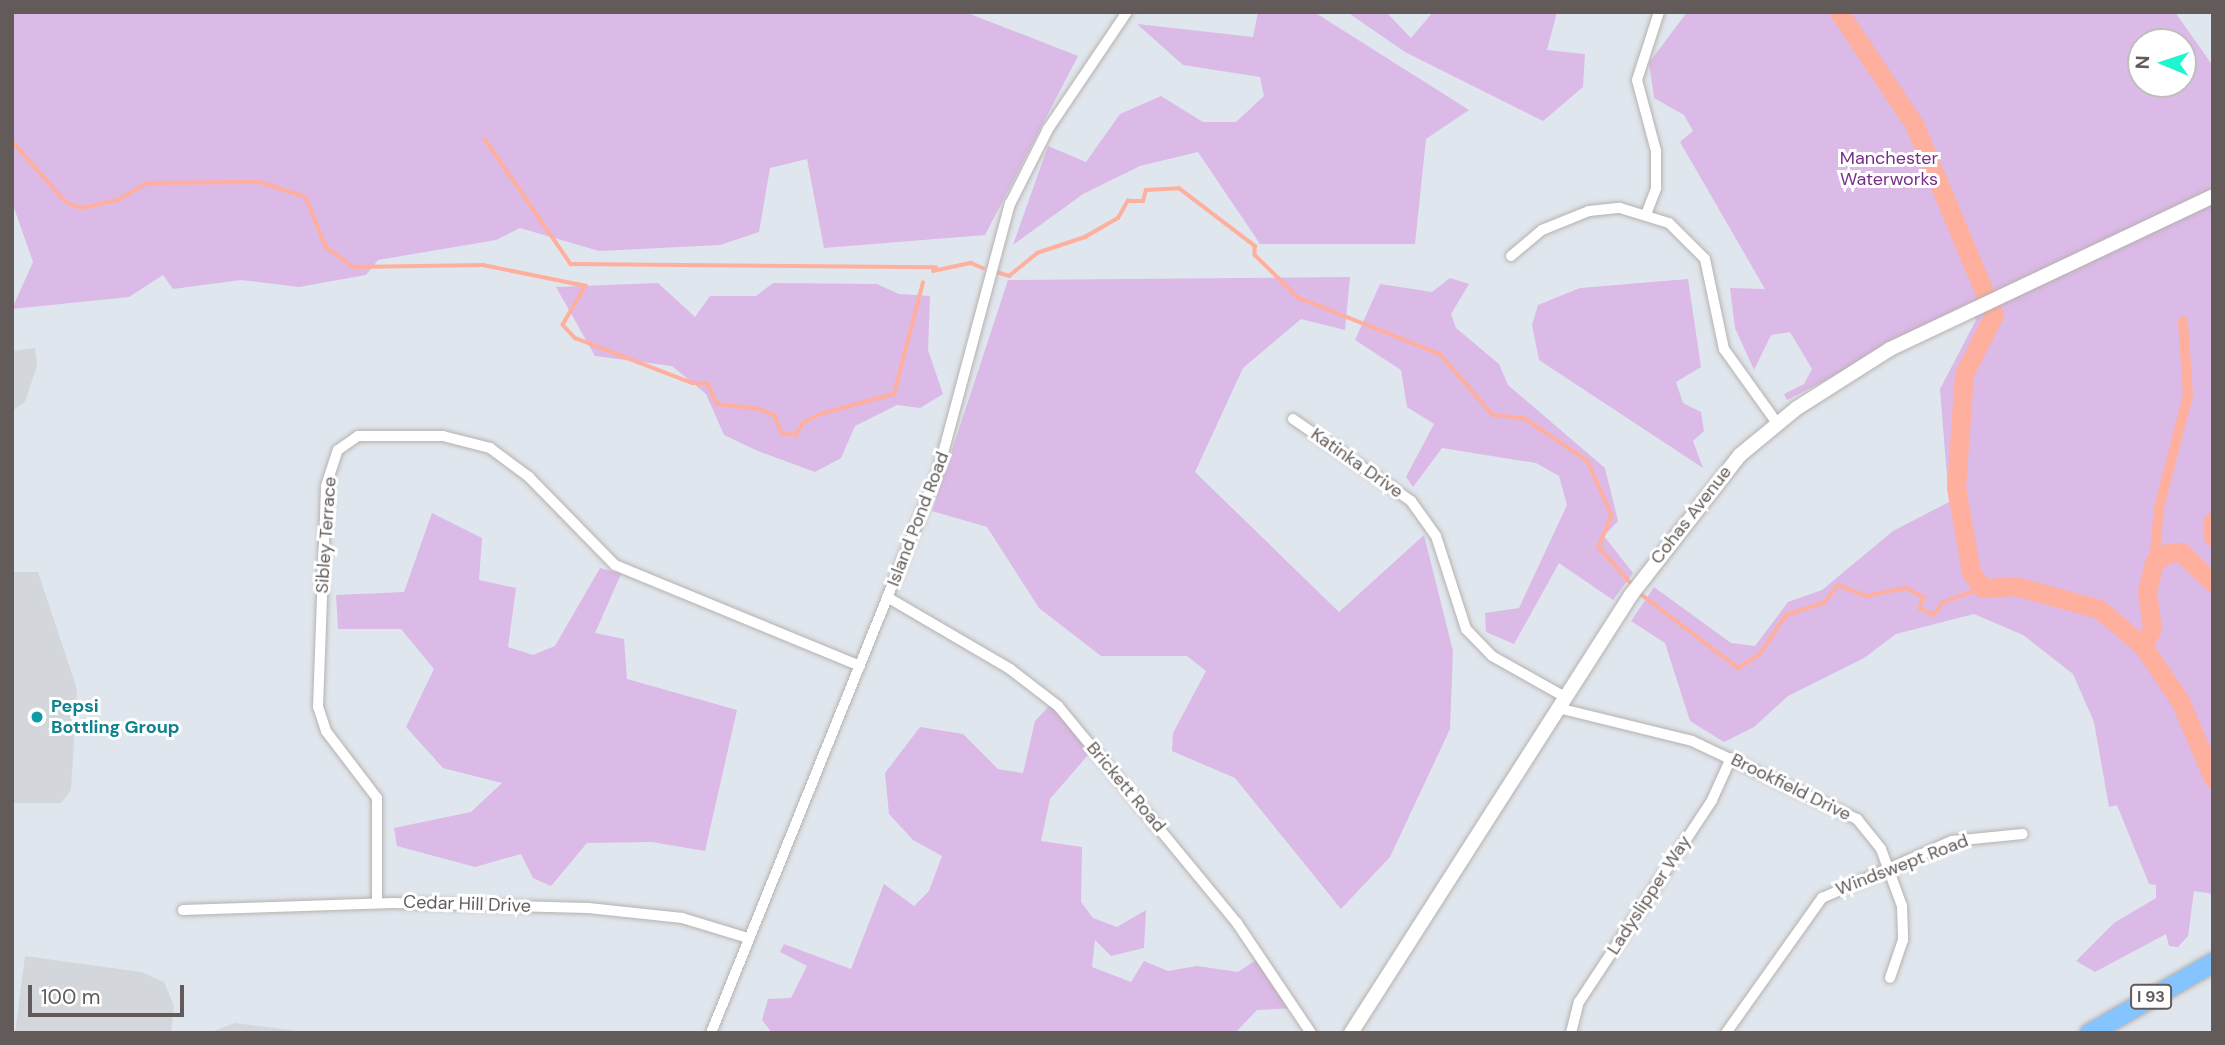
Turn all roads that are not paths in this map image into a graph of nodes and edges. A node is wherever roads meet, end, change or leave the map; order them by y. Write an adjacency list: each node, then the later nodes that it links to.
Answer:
1 (1127, 12): 8 (street, Island Pond Road)
2 (1659, 12): 4 (street)
3 (2213, 196): 7 (street, Cohas Avenue)
4 (1647, 212): 5 (street); 7 (street)
5 (1511, 256)
6 (1293, 419): 10 (street, Katinka Drive)
7 (1777, 423): 10 (street, Cohas Avenue)
8 (887, 597): 9 (street, Island Pond Road); 20 (street, Brickett Road)
9 (860, 666): 14 (street, Sibley Terrace); 16 (street, Island Pond Road)
10 (1562, 703): 11 (street, Brookfield Drive); 21 (street, Cohas Avenue)
11 (1731, 758): 13 (street, Brookfield Drive); 22 (street, Ladyslipper Way)
12 (2023, 834): 13 (street, Windswept Road)
13 (1888, 867): 18 (street, Brookfield Drive); 23 (street, Windswept Road)
14 (377, 903): 15 (street, Cedar Hill Drive); 16 (street, Cedar Hill Drive)
15 (183, 909)
16 (748, 938): 19 (street, Island Pond Road)
17 (2213, 962): 24 (highway, I 93)
18 (1890, 978)
19 (711, 1033)
20 (1311, 1033)
21 (1351, 1033)
22 (1571, 1033)
23 (1726, 1033)
24 (2089, 1033)

